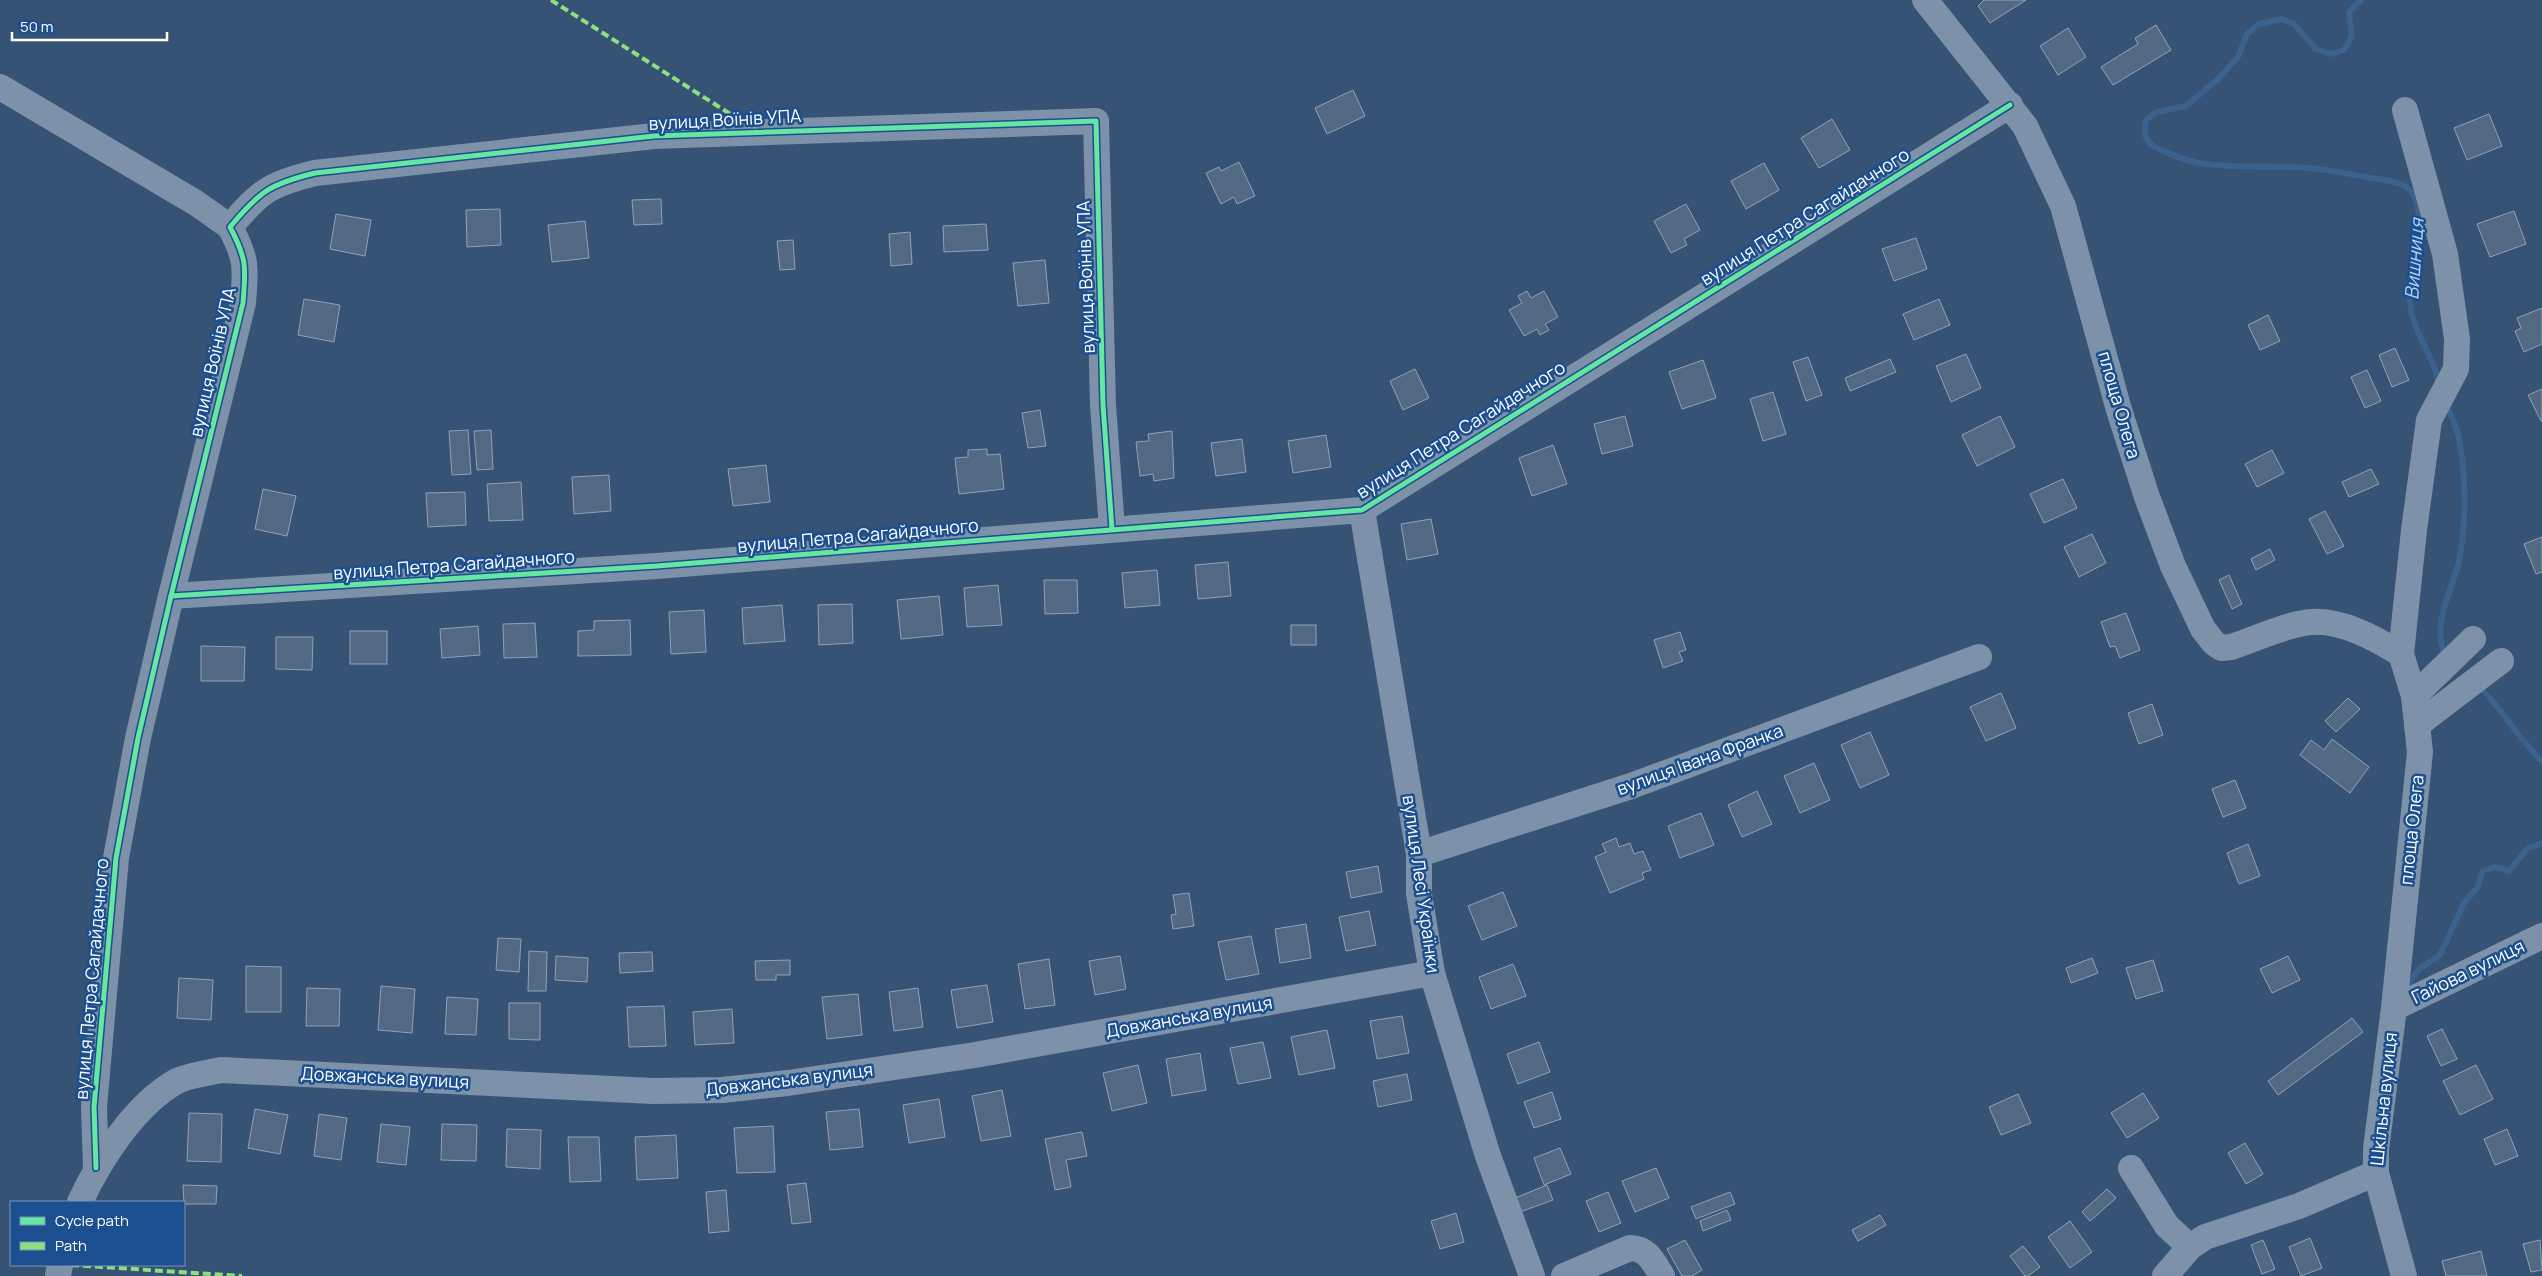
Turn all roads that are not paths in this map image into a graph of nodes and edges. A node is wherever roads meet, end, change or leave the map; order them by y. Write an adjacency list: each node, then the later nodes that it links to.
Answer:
1 (1925, 0): 3 (street, площа Олега)
2 (0, 87): 5 (street)
3 (2010, 105): 6 (street, вулиця Петра Сагайдачного); 10 (street, площа Олега)
4 (2405, 110): 10 (street, площа Олега)
5 (230, 227): 7 (street, вулиця Воїнів УПА); 8 (street, вулиця Воїнів УПА)
6 (1362, 510): 7 (street, вулиця Петра Сагайдачного); 15 (street, вулиця Лесі Українки)
7 (1112, 529): 8 (street, вулиця Петра Сагайдачного)
8 (172, 596): 19 (street, вулиця Петра Сагайдачного)
9 (2467, 644): 13 (street)
10 (2401, 654): 13 (street, площа Олега)
11 (1979, 657): 15 (street, вулиця Івана Франка)
12 (2492, 669): 14 (street)
13 (2414, 696): 14 (street, площа Олега)
14 (2417, 725): 18 (street, площа Олега)
15 (1419, 854): 17 (street, вулиця Лесі Українки)
16 (2542, 936): 18 (street, Гайова вулиця)
17 (1432, 973): 19 (street, Довжанська вулиця); 24 (street, вулиця Лесі Українки)
18 (2394, 1008): 21 (street, Шкільна вулиця)
19 (96, 1168): 22 (street, Довжанська вулиця)
20 (2131, 1168): 23 (street)
21 (2376, 1173): 23 (street); 28 (street, Шкільна вулиця)
22 (80, 1201)
23 (2190, 1247): 27 (street)
24 (1532, 1276)
25 (1564, 1276): 26 (street)
26 (1662, 1276)
27 (2165, 1276)
28 (2404, 1276)

